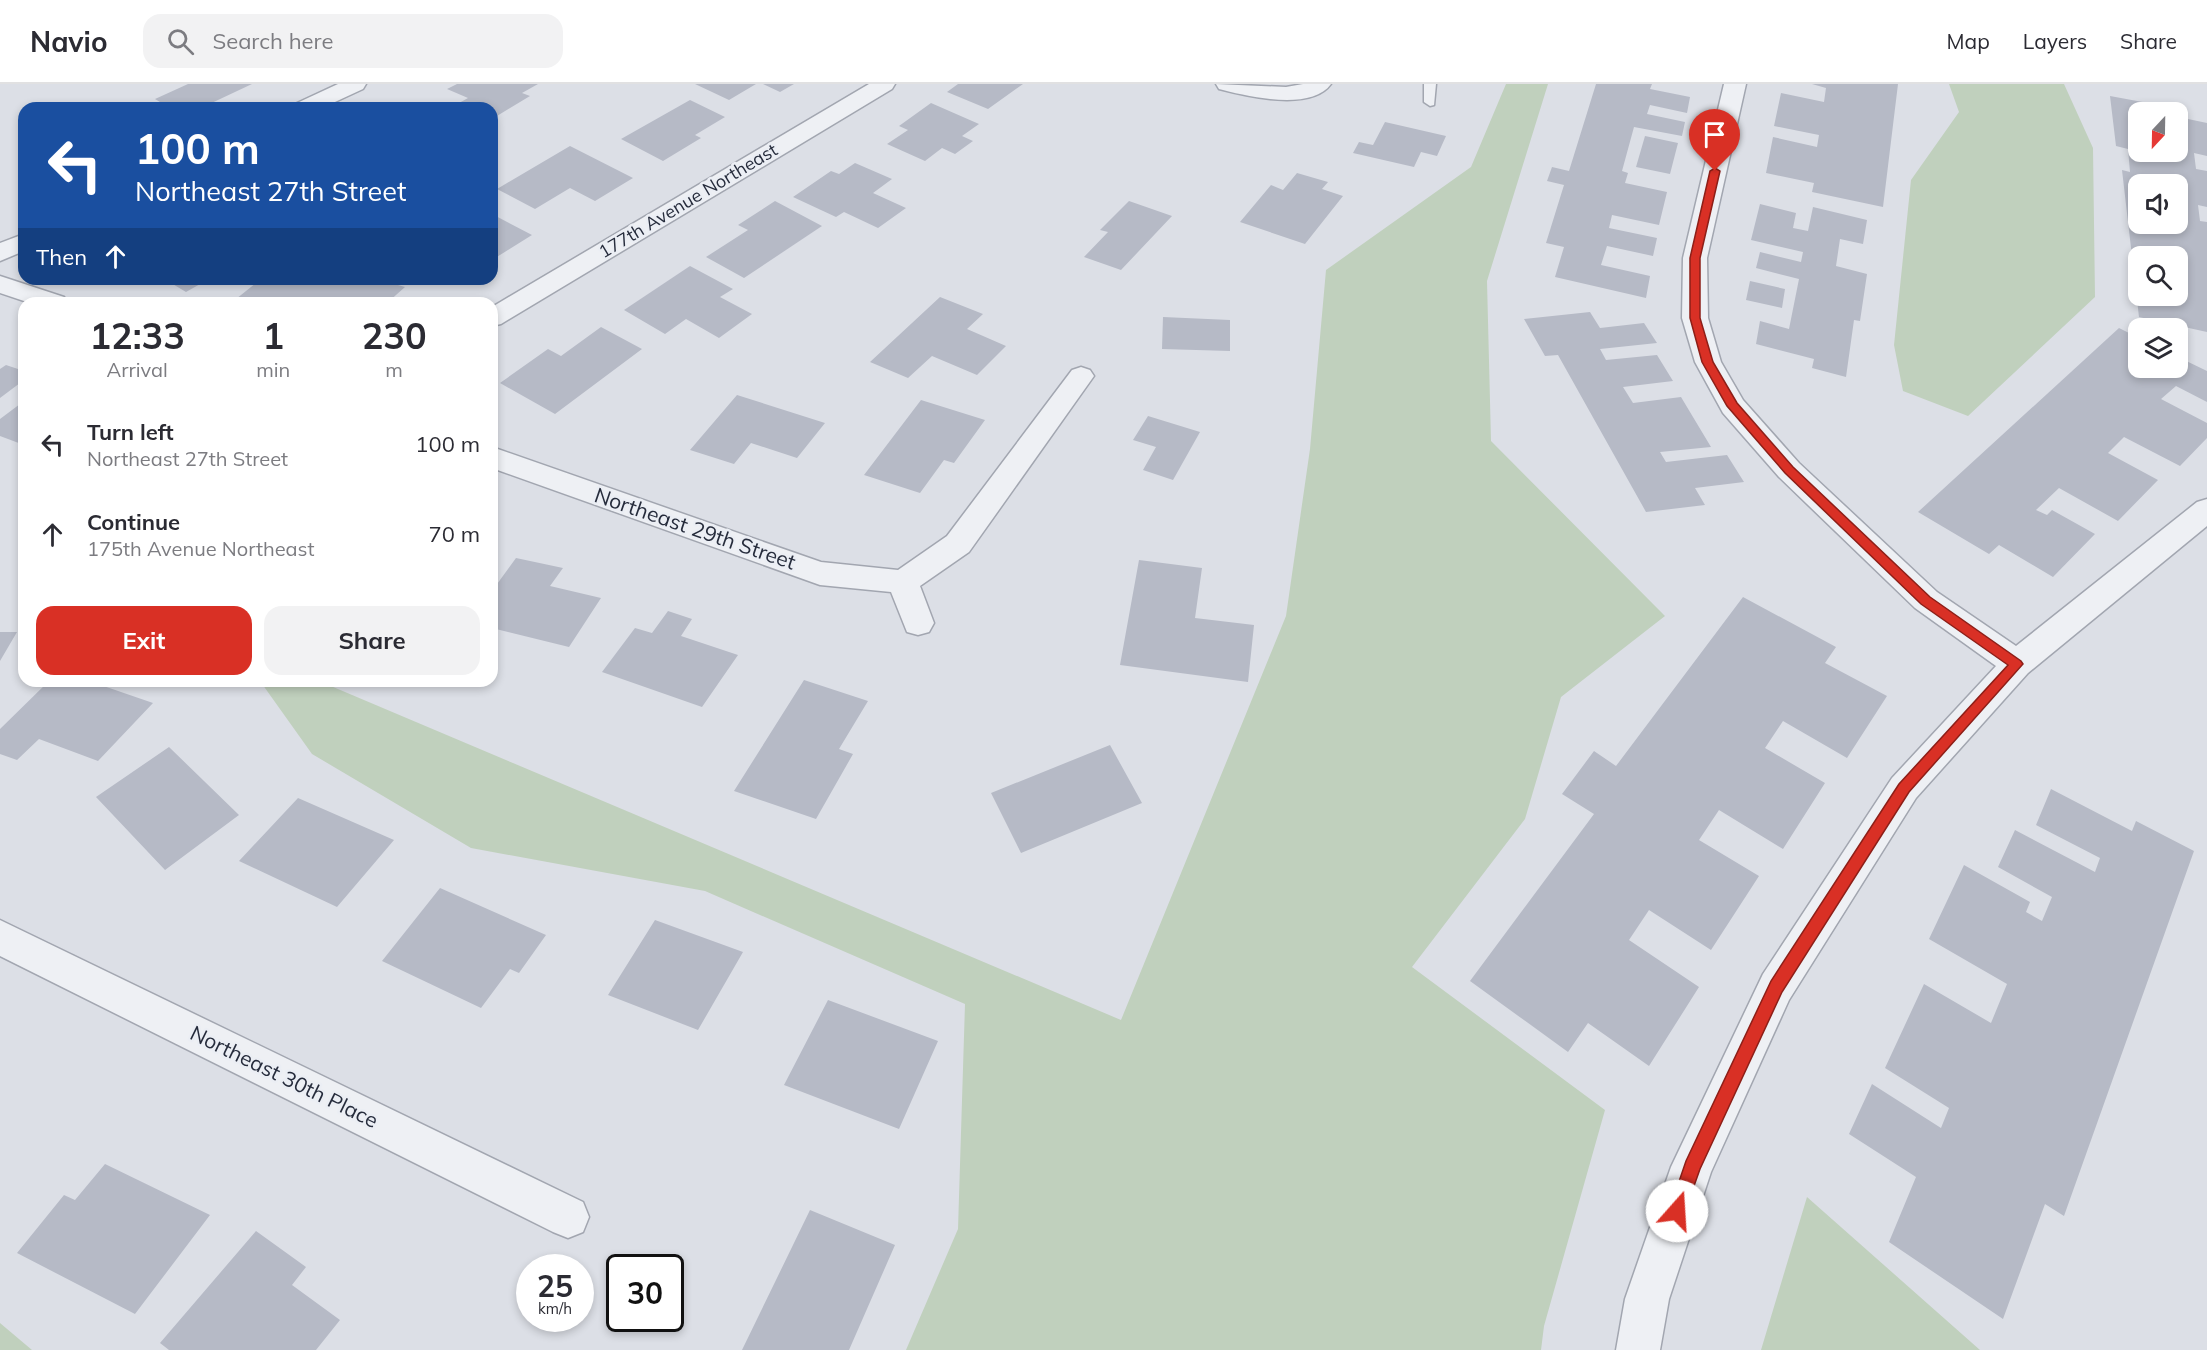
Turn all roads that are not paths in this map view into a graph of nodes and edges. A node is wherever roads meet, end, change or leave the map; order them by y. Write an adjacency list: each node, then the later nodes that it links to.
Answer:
1 (355, 84): 7 (street)
2 (884, 84): 13 (street, 177th Avenue Northeast)
3 (1227, 84): 4 (street)
4 (1320, 84)
5 (1430, 84): 8 (lane)
6 (1735, 84): 19 (street)
7 (318, 102)
8 (1430, 102)
9 (18, 244): 10 (street)
10 (0, 253)
11 (0, 284): 12 (street)
12 (38, 297)
13 (498, 314)
14 (1081, 376): 17 (street)
15 (498, 459): 17 (street, Northeast 29th Street)
16 (2207, 510): 19 (street)
17 (903, 582): 18 (street)
18 (918, 622)
19 (2017, 664): 22 (street)
20 (0, 937): 21 (street, Northeast 30th Place)
21 (568, 1217)
22 (1638, 1350)

